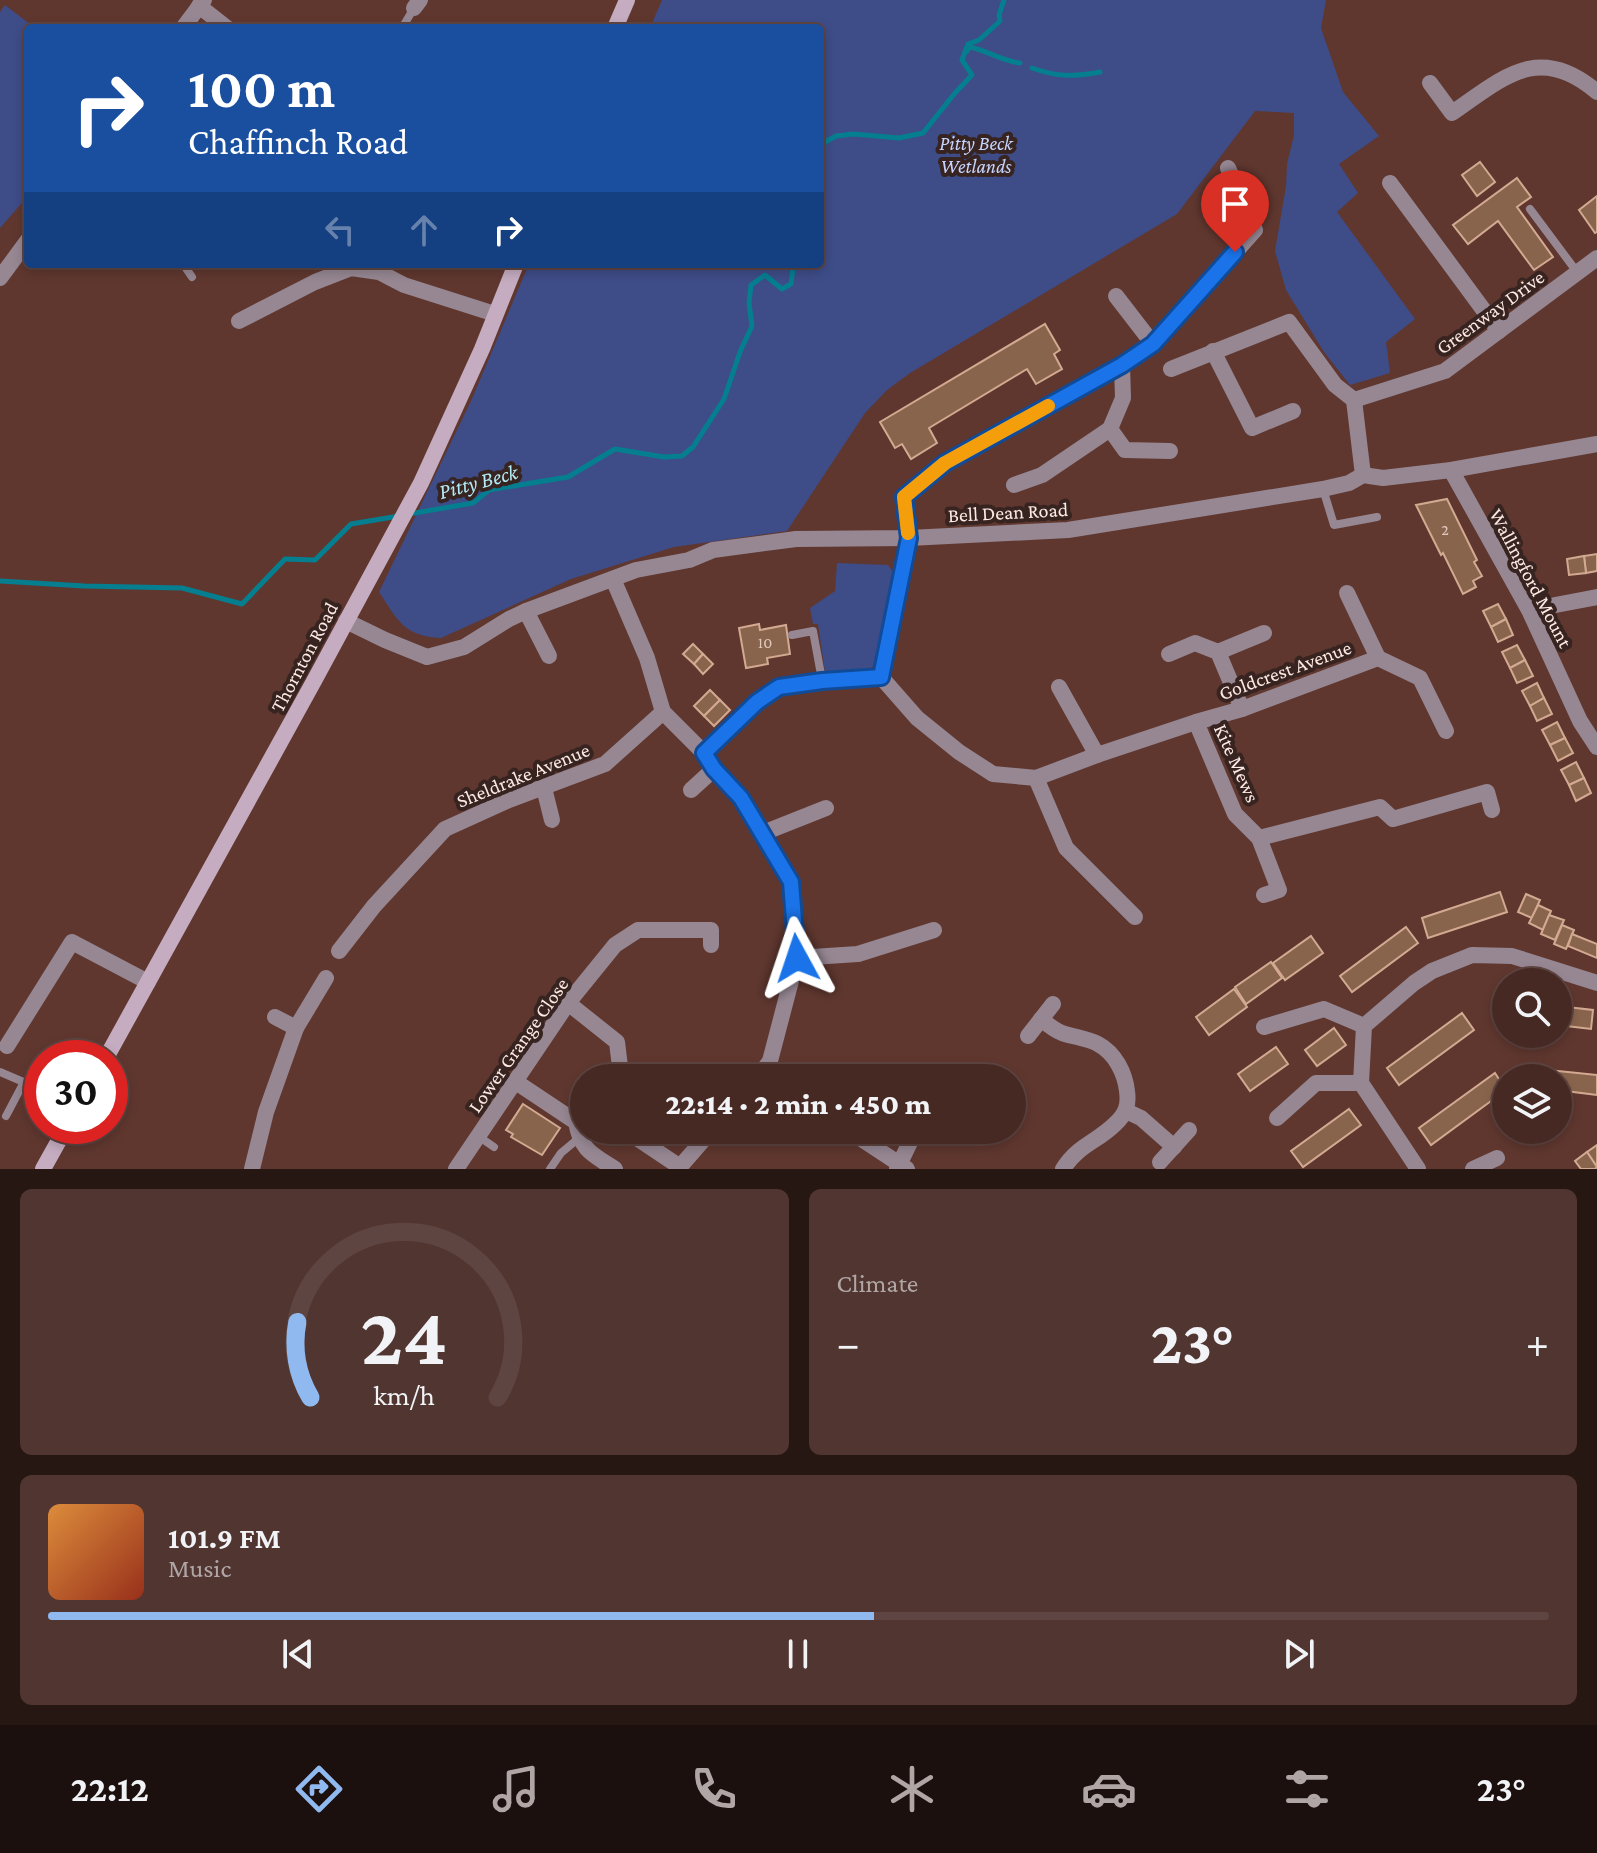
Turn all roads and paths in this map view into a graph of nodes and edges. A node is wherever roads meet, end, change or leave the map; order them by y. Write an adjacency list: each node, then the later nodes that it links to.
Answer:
1 (627, 0): 7 (main road)
2 (201, 3): 4 (street); 5 (street)
3 (417, 4): 6 (lane)
4 (186, 24)
5 (223, 24)
6 (404, 24)
7 (617, 24)
8 (1430, 83): 9 (street)
9 (1597, 92)
10 (1228, 168): 24 (street)
11 (1390, 183): 23 (street)
12 (1530, 209): 17 (lane)
13 (24, 245): 19 (street)
14 (1597, 258): 17 (street, Greenway Drive)
15 (186, 268): 18 (lane)
16 (514, 268): 21 (main road, Thornton Road)
17 (1577, 272): 23 (street, Greenway Drive)
18 (192, 277)
19 (0, 278)
20 (1116, 296): 24 (street)
21 (495, 314): 22 (street); 44 (main road, Thornton Road)
22 (239, 321)
23 (1499, 331): 28 (street, Greenway Drive)
24 (1153, 344): 26 (street)
25 (1213, 351): 27 (street); 28 (street); 29 (street)
26 (1122, 365): 30 (street); 38 (street)
27 (1171, 369)
28 (1354, 400): 34 (street)
29 (1293, 411)
30 (1110, 429): 32 (street); 35 (street)
31 (1597, 444): 33 (street, Bell Dean Road)
32 (1170, 451)
33 (1451, 470): 34 (street, Bell Dean Road); 42 (street, Wallingford Mount)
34 (1363, 475): 36 (street, Bell Dean Road)
35 (1014, 485)
36 (1323, 489): 37 (lane); 38 (street, Bell Dean Road)
37 (1377, 517)
38 (909, 538): 39 (street, Bell Dean Road); 51 (street)
39 (613, 579): 43 (street, Bell Dean Road); 55 (street)
40 (1347, 593): 50 (street)
41 (1597, 597): 42 (street)
42 (1529, 610): 58 (street, Wallingford Mount)
43 (526, 611): 44 (street, Bell Dean Road); 49 (street)
44 (346, 621): 77 (main road, Thornton Road)
45 (1264, 633): 47 (street)
46 (792, 635): 52 (lane)
47 (1218, 652): 48 (street); 54 (street)
48 (1169, 654)
49 (549, 656)
50 (1378, 658): 54 (street, Goldcrest Avenue); 57 (street, Goldcrest Avenue)
51 (881, 677): 52 (street); 62 (street)
52 (822, 681): 59 (street)
53 (1059, 687): 60 (street)
54 (1242, 709): 56 (street, Goldcrest Avenue)
55 (663, 712): 59 (street); 63 (street, Sheldrake Avenue)
56 (1196, 722): 60 (street, Goldcrest Avenue); 69 (street, Kite Mews)
57 (1446, 731)
58 (1597, 747)
59 (704, 753): 61 (street)
60 (1097, 755): 62 (street, Goldcrest Avenue)
61 (714, 769): 64 (street); 68 (street)
62 (1036, 778): 71 (street)
63 (544, 788): 67 (street); 74 (street, Sheldrake Avenue)
64 (691, 790)
65 (826, 808): 68 (street)
66 (1492, 810): 69 (street)
67 (552, 820)
68 (763, 833): 75 (street)
69 (1259, 838): 70 (street, Kite Mews)
70 (1264, 895)
71 (1135, 917)
72 (934, 930): 75 (street)
73 (711, 945): 79 (street, Lower Grange Close)
74 (339, 951)
75 (797, 958): 90 (street)
76 (326, 978): 85 (street)
77 (148, 982): 87 (main road, Thornton Road); 88 (street)
78 (1597, 983): 83 (street)
79 (568, 1003): 89 (street); 93 (street, Lower Grange Close)
80 (1053, 1004): 82 (street)
81 (275, 1017): 85 (street)
82 (1041, 1019): 86 (street); 95 (street)
83 (1364, 1026): 84 (street); 94 (street)
84 (1264, 1027)
85 (296, 1028): 115 (street)
86 (1028, 1036)
87 (116, 1040)
88 (7, 1046)
89 (620, 1064)
90 (768, 1064)
91 (0, 1072): 92 (lane)
92 (24, 1082): 96 (lane)
93 (516, 1082): 98 (street); 100 (street, Lower Grange Close)
94 (1361, 1083): 97 (street); 120 (street)
95 (1126, 1111): 109 (street); 119 (street)
96 (6, 1116)
97 (1277, 1118)
98 (570, 1120)
99 (1189, 1130): 109 (street)
100 (478, 1136): 108 (lane); 116 (street, Lower Grange Close)
101 (570, 1141): 117 (lane)
102 (57, 1144): 114 (main road)
103 (586, 1144): 118 (street)
104 (645, 1144): 112 (street)
105 (700, 1144): 112 (street)
106 (868, 1144): 113 (street)
107 (910, 1144): 113 (street)
108 (494, 1147)
109 (1174, 1147): 111 (street)
110 (1497, 1158): 121 (street)
111 (1160, 1162)
112 (679, 1168)
113 (901, 1168)
114 (43, 1169)
115 (252, 1169)
116 (456, 1169)
117 (550, 1169)
118 (615, 1169)
119 (1063, 1169)
120 (1418, 1169)
121 (1473, 1169)

